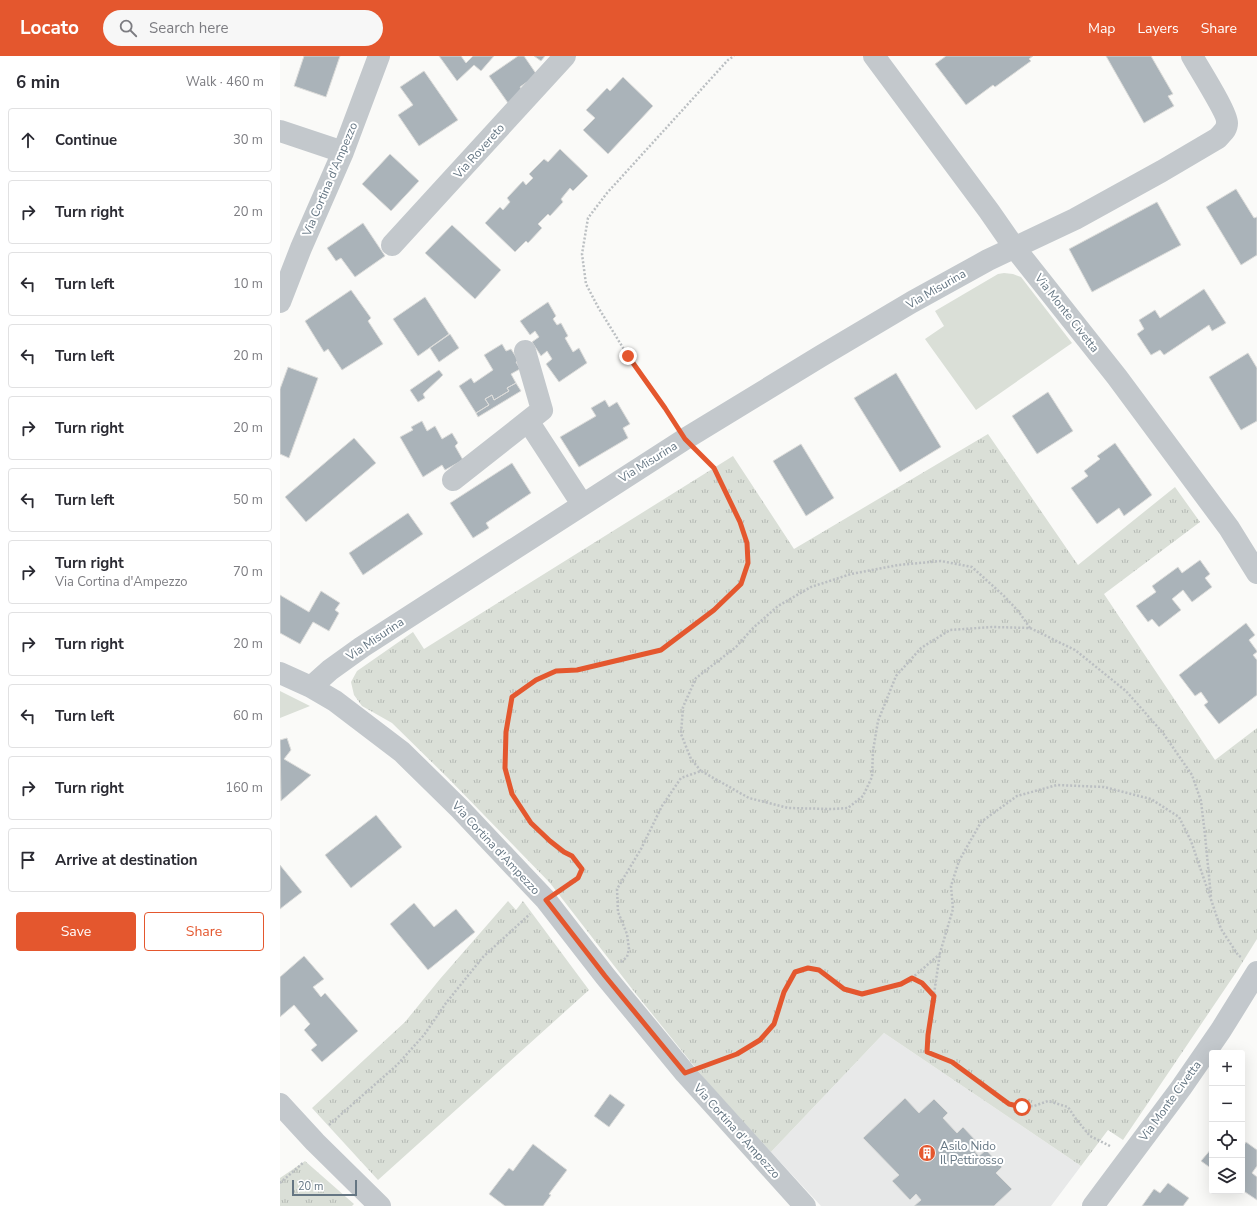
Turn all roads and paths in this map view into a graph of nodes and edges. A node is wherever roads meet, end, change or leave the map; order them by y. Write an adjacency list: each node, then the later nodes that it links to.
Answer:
1 (379, 56): 7 (street, Via Cortina d'Ampezzo)
2 (565, 56): 8 (street, Via Rovereto)
3 (734, 56): 13 (path)
4 (874, 56): 9 (street, Via Monte Civetta)
5 (1192, 56): 9 (street, Via Misurina)
6 (280, 131): 7 (street)
7 (343, 152): 10 (street, Via Cortina d'Ampezzo)
8 (392, 245)
9 (1014, 247): 13 (street, Via Misurina); 16 (street, Via Monte Civetta)
10 (280, 302)
11 (525, 351): 12 (street)
12 (528, 421): 14 (street); 15 (street)
13 (685, 439): 15 (street, Via Misurina); 22 (path)
14 (453, 480)
15 (582, 504): 19 (street, Via Misurina)
16 (1257, 573)
17 (1030, 628): 20 (path); 20 (path); 21 (path)
18 (280, 673): 19 (street, Via Cortina d'Ampezzo)
19 (311, 687): 22 (street, Via Cortina d'Ampezzo)
20 (701, 771): 25 (path)
21 (1211, 897): 23 (path); 24 (path)
22 (546, 900): 25 (street, Via Cortina d'Ampezzo); 30 (path)
23 (940, 953): 26 (path); 27 (path)
24 (1251, 966): 31 (street, Via Monte Civetta)
25 (605, 976): 28 (street, Via Cortina d'Ampezzo)
26 (912, 978): 27 (path); 28 (path)
27 (934, 996): 31 (path)
28 (685, 1073): 34 (street, Via Cortina d'Ampezzo)
29 (280, 1104): 30 (street)
30 (315, 1142): 32 (path); 33 (street)
31 (1128, 1157): 35 (street, Via Monte Civetta)
32 (280, 1183)
33 (380, 1206)
34 (805, 1206)
35 (1093, 1206)

